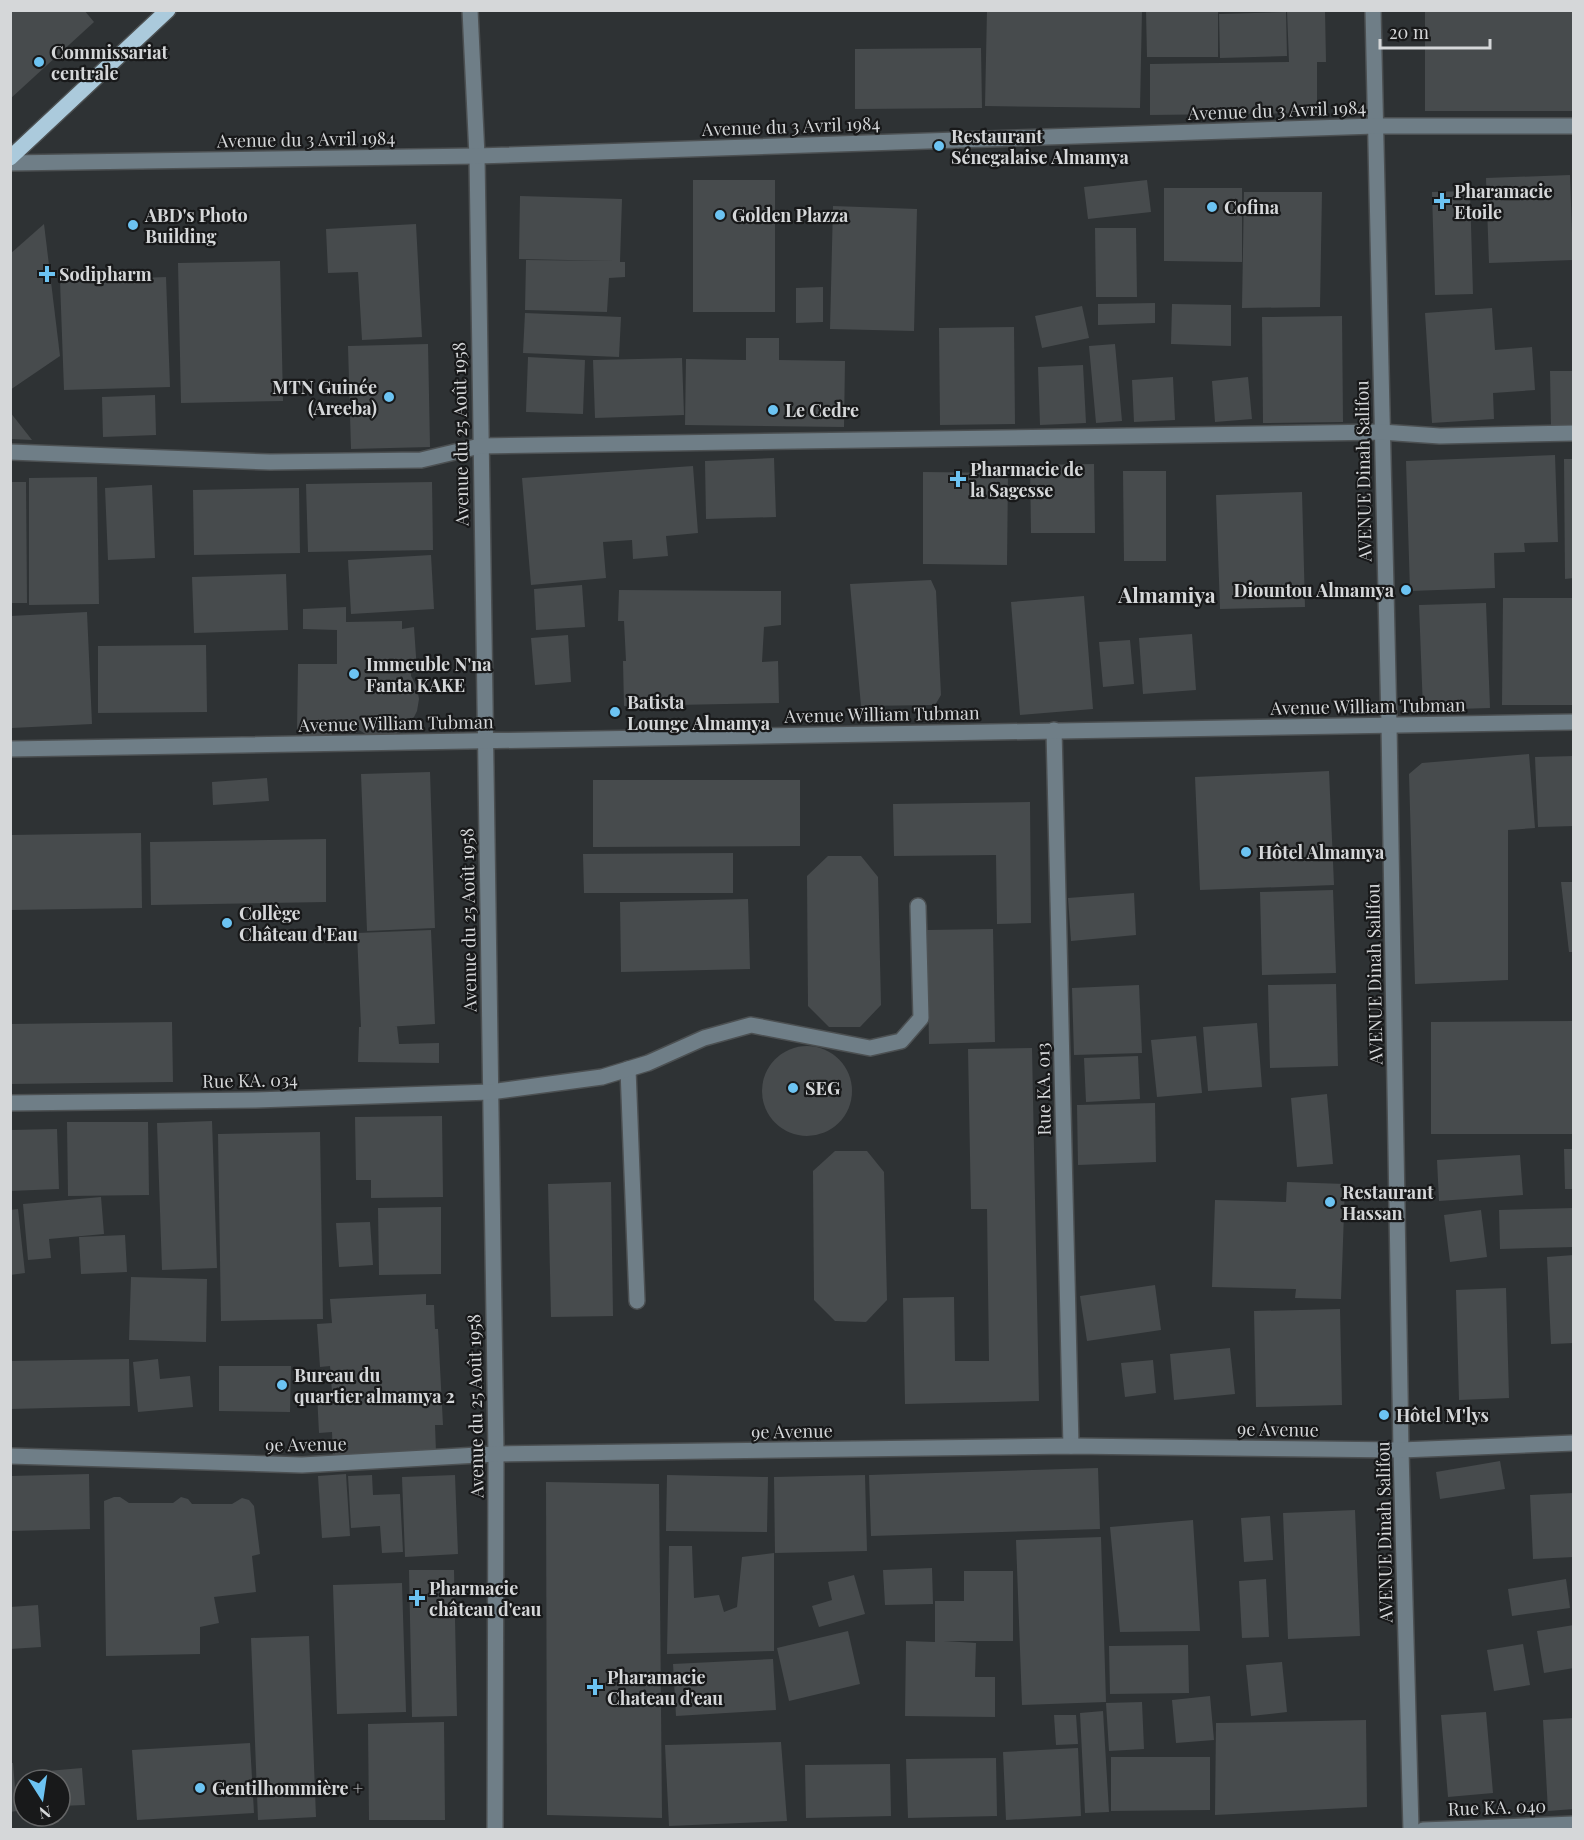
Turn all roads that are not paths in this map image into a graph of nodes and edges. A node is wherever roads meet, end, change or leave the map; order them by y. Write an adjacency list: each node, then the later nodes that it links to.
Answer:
1 (168, 10): 7 (main road)
2 (470, 10): 6 (street, Avenue du 25 Août 1958)
3 (1373, 10): 4 (street, AVENUE Dinah Salifou)
4 (1375, 126): 5 (street, Avenue du 3 Avril 1984); 6 (street, Avenue du 3 Avril 1984); 9 (street, AVENUE Dinah Salifou)
5 (1574, 126)
6 (477, 156): 8 (street, Avenue du 3 Avril 1984); 11 (street, Avenue du 25 Août 1958)
7 (10, 158)
8 (10, 163)
9 (1381, 432): 10 (street); 11 (street); 14 (street, AVENUE Dinah Salifou)
10 (1574, 433)
11 (480, 446): 12 (street); 16 (street, Avenue du 25 Août 1958)
12 (10, 452)
13 (1574, 722): 14 (street, Avenue William Tubman)
14 (1389, 725): 15 (street, Avenue William Tubman); 25 (street, AVENUE Dinah Salifou)
15 (1054, 730): 16 (street, Avenue William Tubman); 24 (street, Rue KA. 013)
16 (484, 741): 17 (street, Avenue William Tubman); 20 (street, Avenue du 25 Août 1958)
17 (10, 749)
18 (918, 906): 19 (street, Rue KA. 034)
19 (628, 1069): 20 (street, Rue KA. 034); 22 (street)
20 (490, 1092): 21 (street, Rue KA. 034); 26 (street, Avenue du 25 Août 1958)
21 (10, 1103)
22 (637, 1301)
23 (1574, 1443): 25 (street, 9e Avenue)
24 (1071, 1446): 25 (street, 9e Avenue); 26 (street, 9e Avenue)
25 (1401, 1450): 30 (street, AVENUE Dinah Salifou)
26 (496, 1454): 27 (street, 9e Avenue); 29 (street, Avenue du 25 Août 1958)
27 (10, 1456)
28 (1574, 1824): 31 (street, Rue KA. 040)
29 (495, 1830)
30 (1410, 1830)
31 (1423, 1830)

